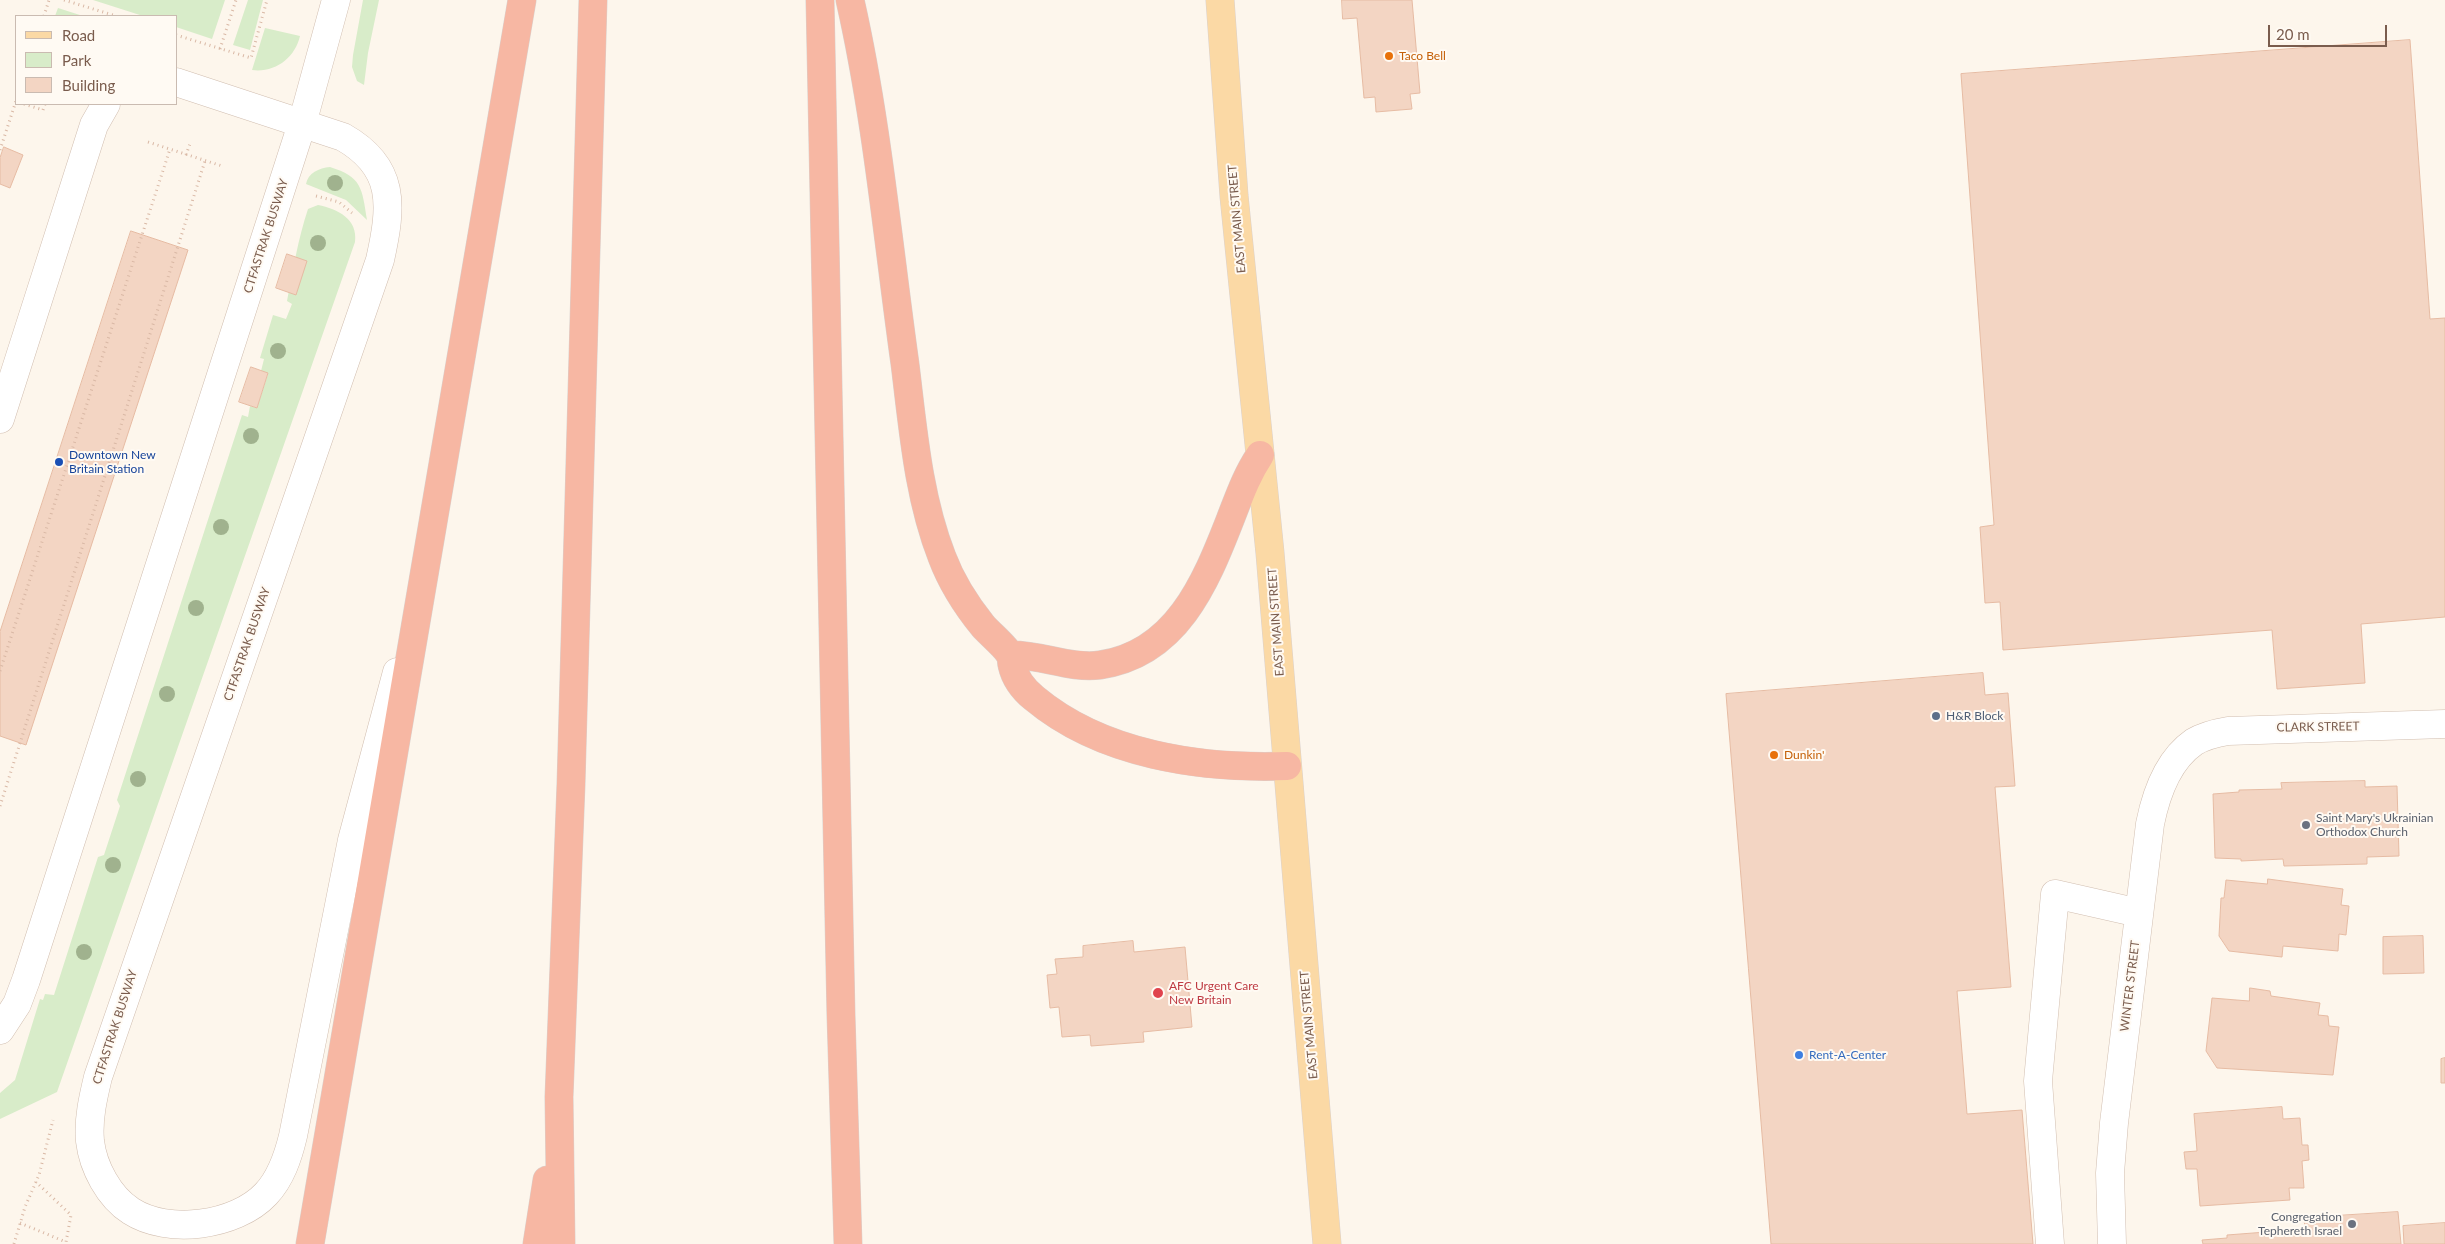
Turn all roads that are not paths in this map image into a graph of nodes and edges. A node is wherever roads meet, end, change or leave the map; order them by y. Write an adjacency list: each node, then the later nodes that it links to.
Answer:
1 (336, 0): 9 (street, CTFASTRAK BUSWAY)
2 (522, 0): 12 (highway)
3 (593, 0): 19 (highway)
4 (820, 0): 23 (highway)
5 (850, 0): 13 (highway)
6 (1220, 0): 11 (main road, EAST MAIN STREET)
7 (178, 83): 9 (street, CTFASTRAK BUSWAY)
8 (105, 105): 10 (street)
9 (302, 124): 12 (street, CTFASTRAK BUSWAY); 18 (street, CTFASTRAK BUSWAY)
10 (0, 419)
11 (1260, 455): 13 (highway); 16 (main road, EAST MAIN STREET)
12 (425, 566): 20 (highway)
13 (1010, 655): 16 (highway)
14 (2445, 724): 15 (street, CLARK STREET)
15 (2194, 742): 17 (street, WINTER STREET)
16 (1287, 766): 24 (main road, EAST MAIN STREET)
17 (2139, 913): 25 (street); 26 (street, WINTER STREET)
18 (0, 1030)
19 (559, 1097): 21 (highway); 22 (highway)
20 (310, 1244)
21 (537, 1244)
22 (561, 1244)
23 (848, 1244)
24 (1327, 1244)
25 (2050, 1244)
26 (2112, 1244)

